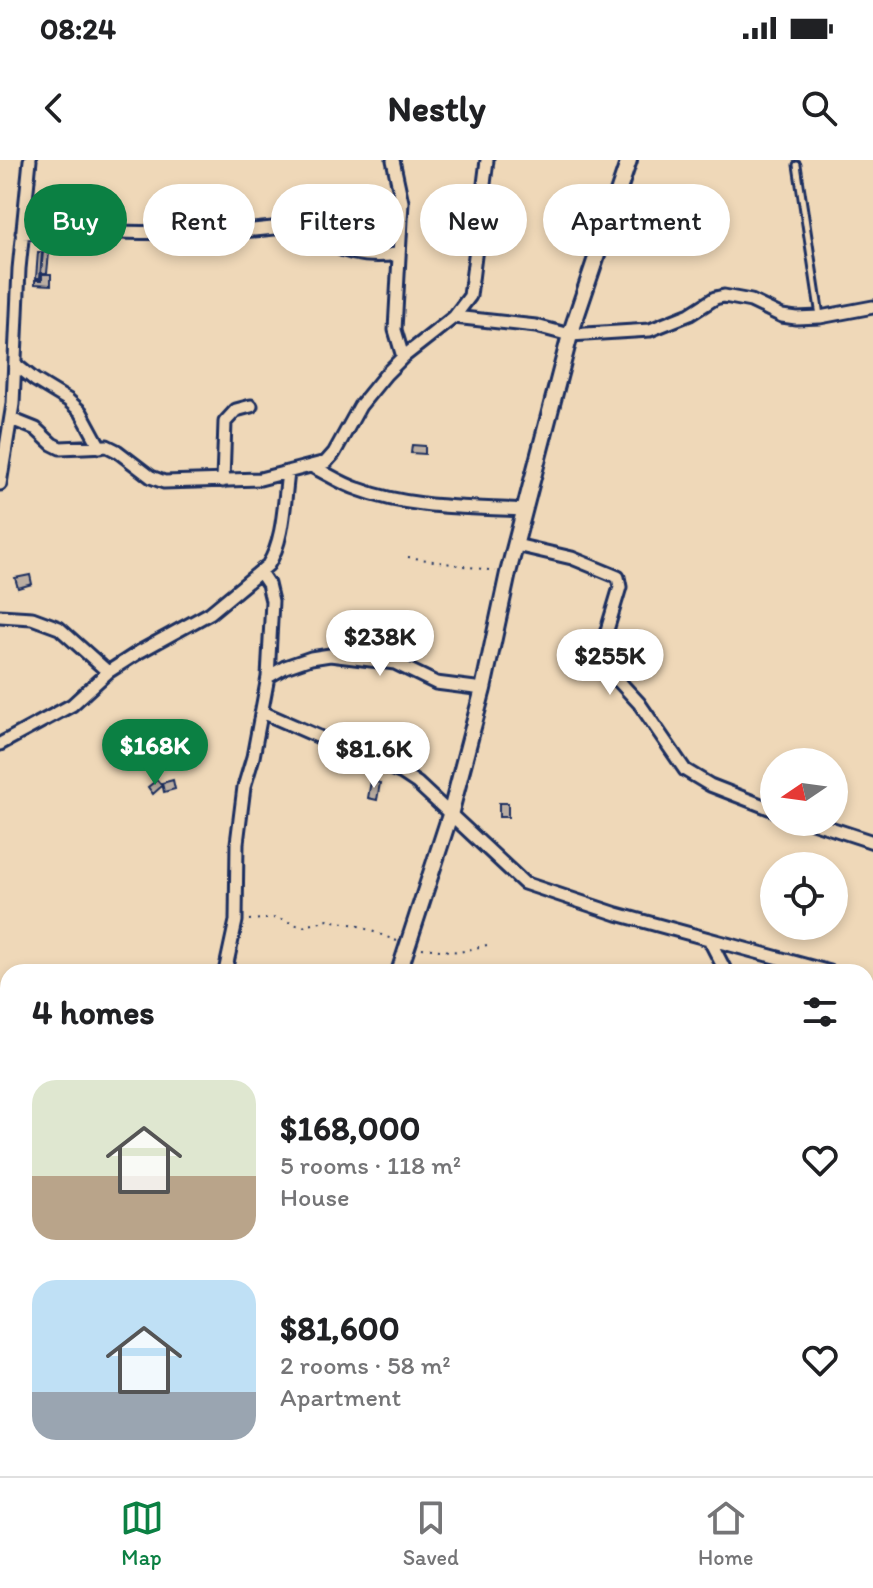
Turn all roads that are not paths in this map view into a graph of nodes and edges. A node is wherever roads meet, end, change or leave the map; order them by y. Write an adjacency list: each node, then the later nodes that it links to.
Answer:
1 (30, 160): 8 (street)
2 (393, 160): 6 (street)
3 (487, 160): 11 (street)
4 (629, 160): 13 (street)
5 (797, 165): 12 (lane)
6 (400, 184)
7 (271, 229): 8 (street)
8 (22, 233): 15 (street)
9 (397, 256): 14 (street)
10 (873, 307): 12 (street)
11 (454, 317): 13 (street); 14 (street)
12 (820, 317): 13 (street)
13 (570, 335): 23 (street)
14 (403, 357): 19 (street)
15 (16, 365): 17 (street); 18 (street)
16 (251, 406): 21 (street)
17 (8, 410): 18 (street); 22 (street)
18 (100, 447): 21 (street)
19 (313, 467): 20 (street); 23 (street)
20 (288, 473): 21 (street); 25 (street)
21 (223, 481)
22 (0, 484)
23 (525, 510): 24 (street)
24 (516, 545): 29 (street); 32 (street)
25 (260, 572): 27 (street); 28 (street)
26 (0, 616): 27 (street)
27 (108, 672): 31 (street)
28 (268, 677): 29 (street); 30 (street)
29 (483, 689): 33 (street)
30 (262, 712): 33 (street); 37 (street)
31 (0, 744)
32 (760, 805)
33 (450, 815): 36 (street); 38 (street)
34 (848, 834): 35 (street)
35 (873, 842)
36 (709, 939): 39 (street); 40 (street)
37 (227, 964)
38 (401, 964)
39 (722, 964)
40 (801, 964)

